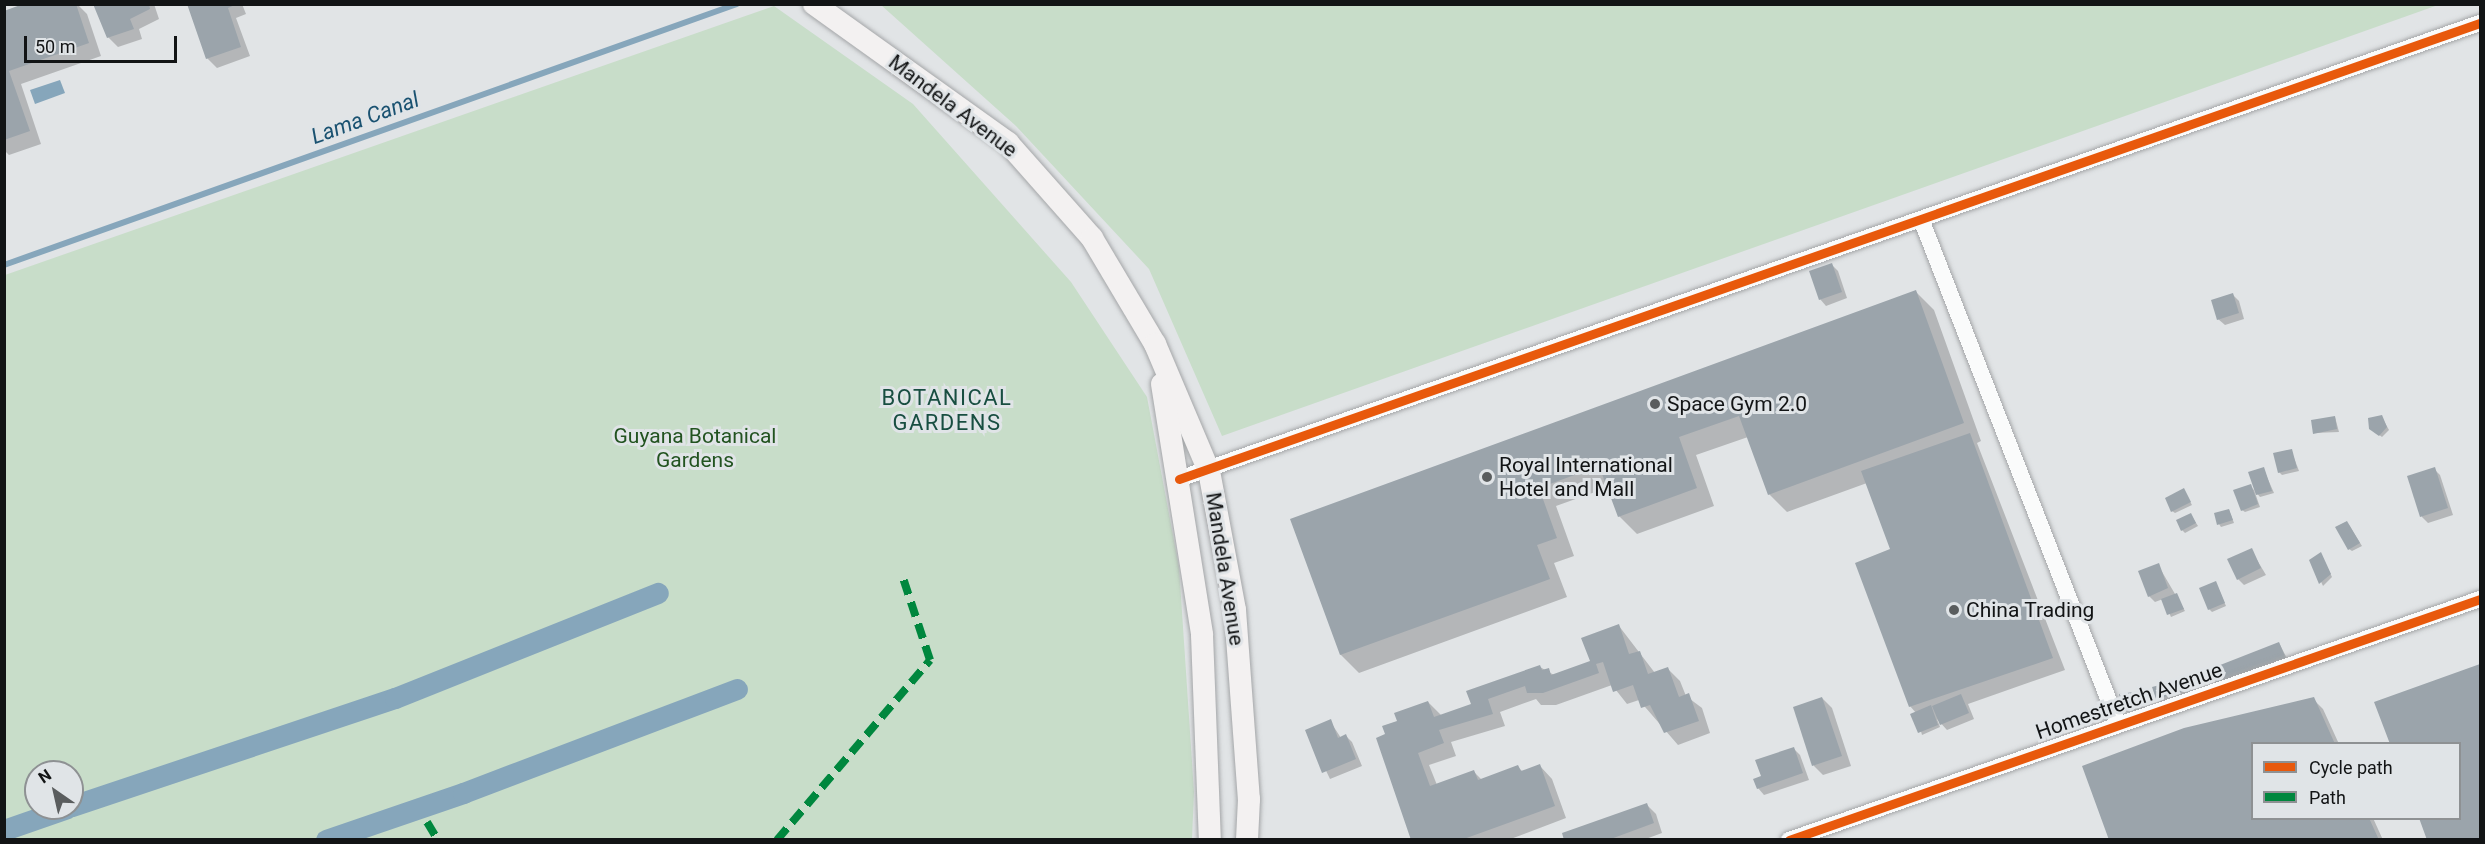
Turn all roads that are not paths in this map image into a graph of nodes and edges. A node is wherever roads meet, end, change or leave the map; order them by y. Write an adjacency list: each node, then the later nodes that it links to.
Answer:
1 (818, 8): 4 (main road, Mandela Avenue)
2 (2481, 23): 3 (street)
3 (1921, 219): 5 (street); 8 (street)
4 (1155, 344): 5 (main road, Mandela Avenue); 6 (main road, Mandela Avenue)
5 (1209, 471): 6 (street); 10 (main road, Mandela Avenue)
6 (1179, 479): 9 (main road, Mandela Avenue)
7 (2481, 599): 8 (street, Homestretch Avenue)
8 (2118, 724): 11 (street, Homestretch Avenue)
9 (1210, 840)
10 (1247, 840)
11 (1789, 840)

